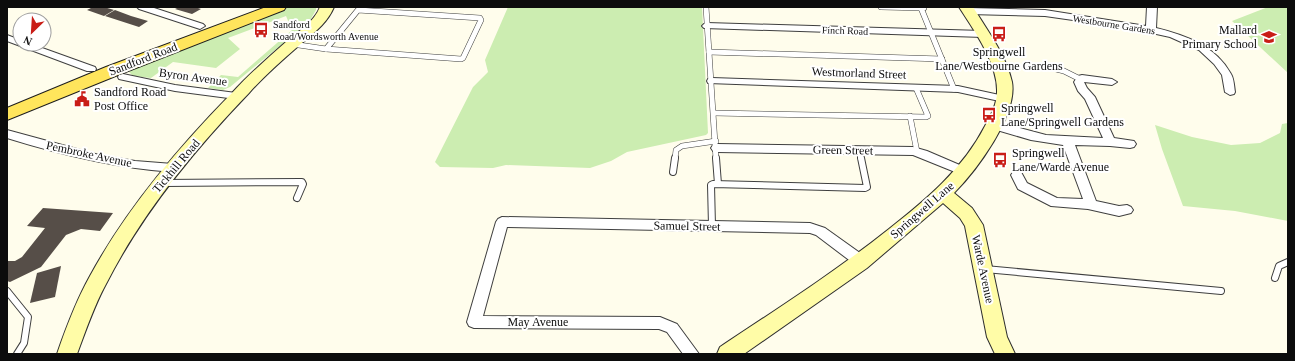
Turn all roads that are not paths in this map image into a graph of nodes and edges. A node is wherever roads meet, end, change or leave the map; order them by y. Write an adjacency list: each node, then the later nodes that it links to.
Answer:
1 (143, 7): 10 (street)
2 (255, 7): 10 (main road, Sandford Road)
3 (279, 7): 20 (main road, Sandford Road)
4 (327, 7): 15 (street, Tickhill Road)
5 (706, 7): 11 (lane)
6 (881, 7): 8 (lane)
7 (1152, 7): 12 (street)
8 (922, 8): 13 (lane)
9 (967, 9): 12 (street, Westbourne Gardens); 14 (street, Springwell Lane)
10 (200, 26): 22 (main road, Sandford Road)
11 (707, 26): 13 (street, Finch Road); 18 (lane)
12 (1151, 29): 29 (street, Westbourne Gardens)
13 (932, 32): 14 (street, Finch Road); 19 (lane)
14 (983, 34): 31 (street, Springwell Lane)
15 (292, 44): 16 (lane); 30 (street, Tickhill Road)
16 (326, 50): 16 (lane)
17 (41, 52): 22 (street, Byron Avenue)
18 (709, 52): 19 (lane); 25 (lane)
19 (942, 59): 28 (lane)
20 (135, 62): 22 (main road, Sandford Road); 23 (street)
21 (1052, 68): 24 (lane)
22 (95, 73): 23 (street, Byron Avenue); 32 (main road, Sandford Road); 34 (main road, Sandford Road)
23 (123, 78): 30 (street, Byron Avenue)
24 (1080, 79): 26 (street); 38 (street)
25 (712, 81): 27 (street, Westmorland Street); 33 (lane)
26 (1112, 82)
27 (916, 88): 28 (street, Westmorland Street); 35 (lane)
28 (954, 89): 31 (street, Westmorland Street)
29 (1230, 92)
30 (236, 96): 44 (street, Tickhill Road)
31 (1004, 99): 36 (street, Springwell Lane)
32 (7, 104)
33 (714, 113): 35 (lane); 41 (lane)
34 (7, 114)
35 (910, 116): 43 (lane)
36 (994, 125): 39 (street); 46 (street, Springwell Lane)
37 (7, 134): 44 (street, Pembroke Avenue)
38 (1110, 141): 39 (street); 40 (street)
39 (1068, 142): 52 (street)
40 (1130, 144)
41 (717, 145): 42 (street, Green Street); 45 (lane); 49 (lane)
42 (859, 150): 43 (street, Green Street); 49 (lane)
43 (917, 152): 46 (street, Green Street)
44 (173, 168): 48 (street, Tickhill Road)
45 (673, 172)
46 (965, 172): 50 (street, Springwell Lane)
47 (1017, 175): 52 (street)
48 (161, 183): 51 (lane); 63 (street, Tickhill Road)
49 (718, 184): 55 (lane)
50 (944, 194): 56 (street, Springwell Lane); 58 (street, Warde Avenue)
51 (297, 198)
52 (1091, 205): 53 (street)
53 (1127, 210)
54 (502, 222): 55 (street, Samuel Street); 64 (street, May Avenue)
55 (712, 226): 56 (street, Samuel Street)
56 (862, 262): 65 (street, Springwell Lane)
57 (1288, 262): 59 (lane)
58 (983, 269): 61 (lane); 66 (street, Warde Avenue)
59 (1275, 278)
60 (7, 291): 62 (lane)
61 (1221, 291)
62 (17, 354)
63 (67, 354)
64 (692, 354)
65 (728, 354)
66 (1005, 354)

